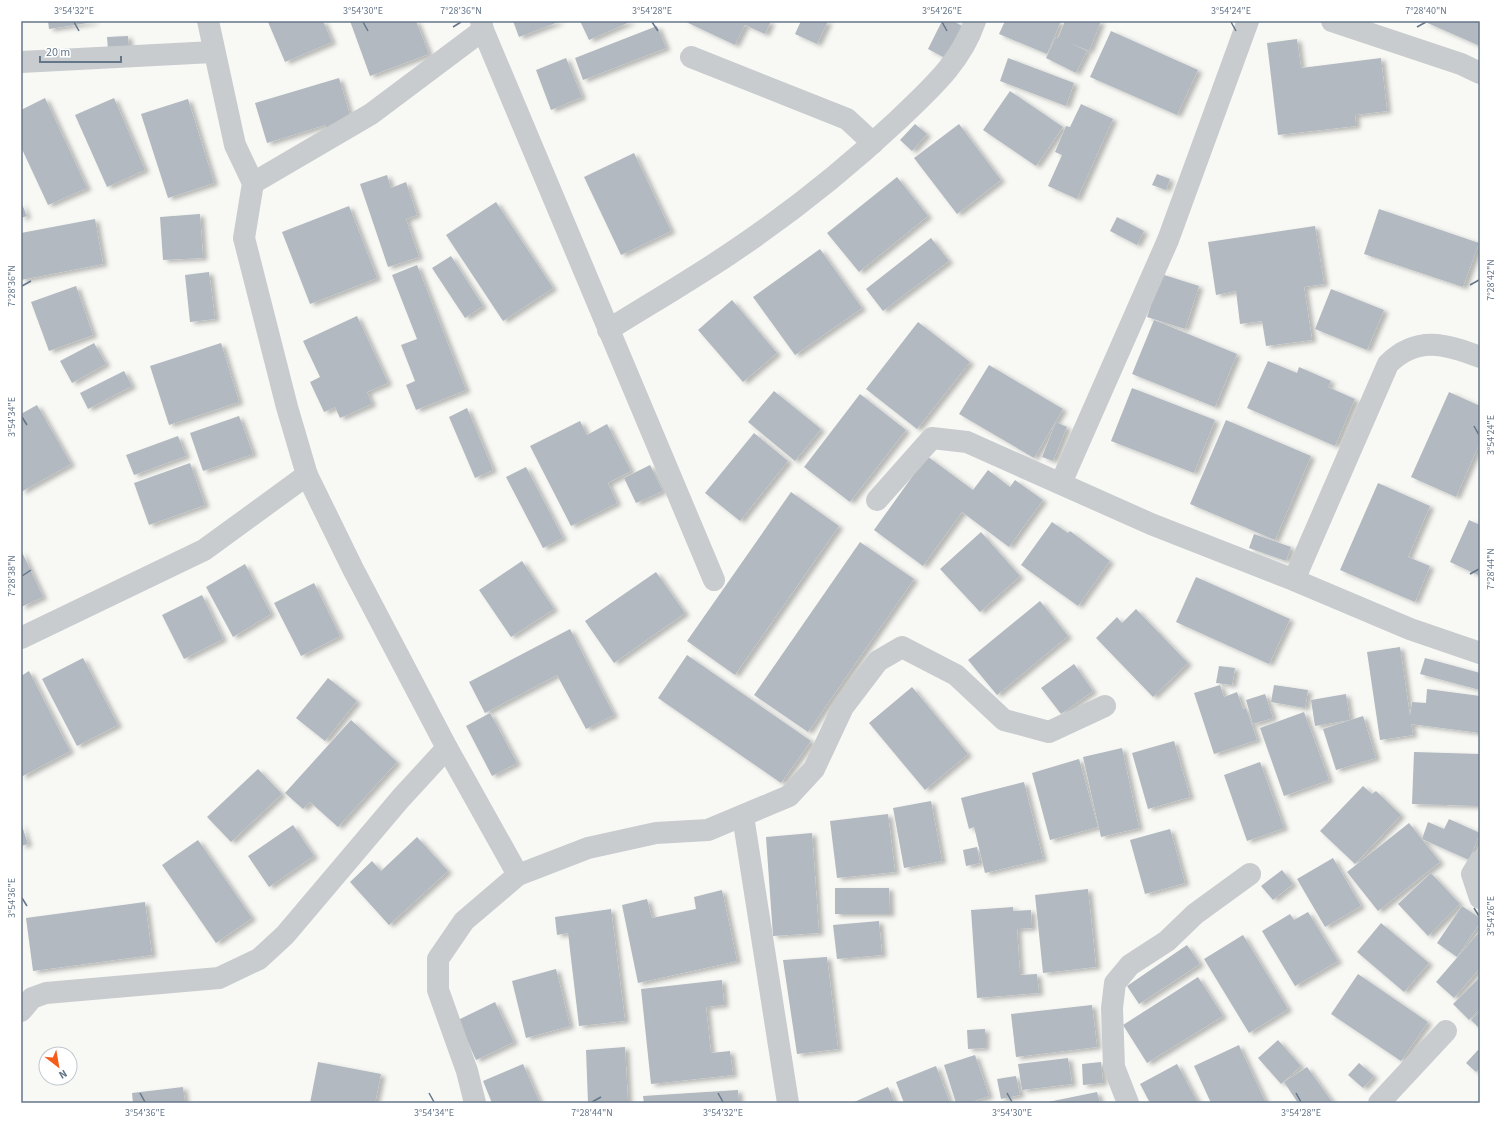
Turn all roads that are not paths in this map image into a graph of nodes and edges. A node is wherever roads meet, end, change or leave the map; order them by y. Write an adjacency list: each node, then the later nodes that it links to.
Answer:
1 (208, 21): 6 (street)
2 (975, 21): 10 (street)
3 (1248, 21): 15 (street)
4 (1332, 21): 9 (street)
5 (482, 25): 11 (street); 12 (street)
6 (213, 52): 8 (street); 11 (street)
7 (691, 58): 10 (street)
8 (21, 62)
9 (1480, 73)
10 (873, 143): 12 (street)
11 (253, 183): 14 (street)
12 (608, 330): 17 (street)
13 (1480, 357): 18 (street)
14 (307, 475): 19 (street); 22 (street)
15 (1062, 483): 16 (street); 18 (street)
16 (877, 500)
17 (714, 580)
18 (1294, 580): 20 (street)
19 (21, 638)
20 (1480, 653)
21 (1105, 706): 23 (street)
22 (446, 748): 26 (street); 28 (street)
23 (743, 816): 26 (street); 31 (street)
24 (1480, 861): 27 (street)
25 (1250, 874): 32 (street)
26 (518, 875): 30 (street)
27 (1480, 898)
28 (21, 1011)
29 (1446, 1031): 33 (street)
30 (475, 1103)
31 (788, 1103)
32 (1128, 1103)
33 (1379, 1103)

